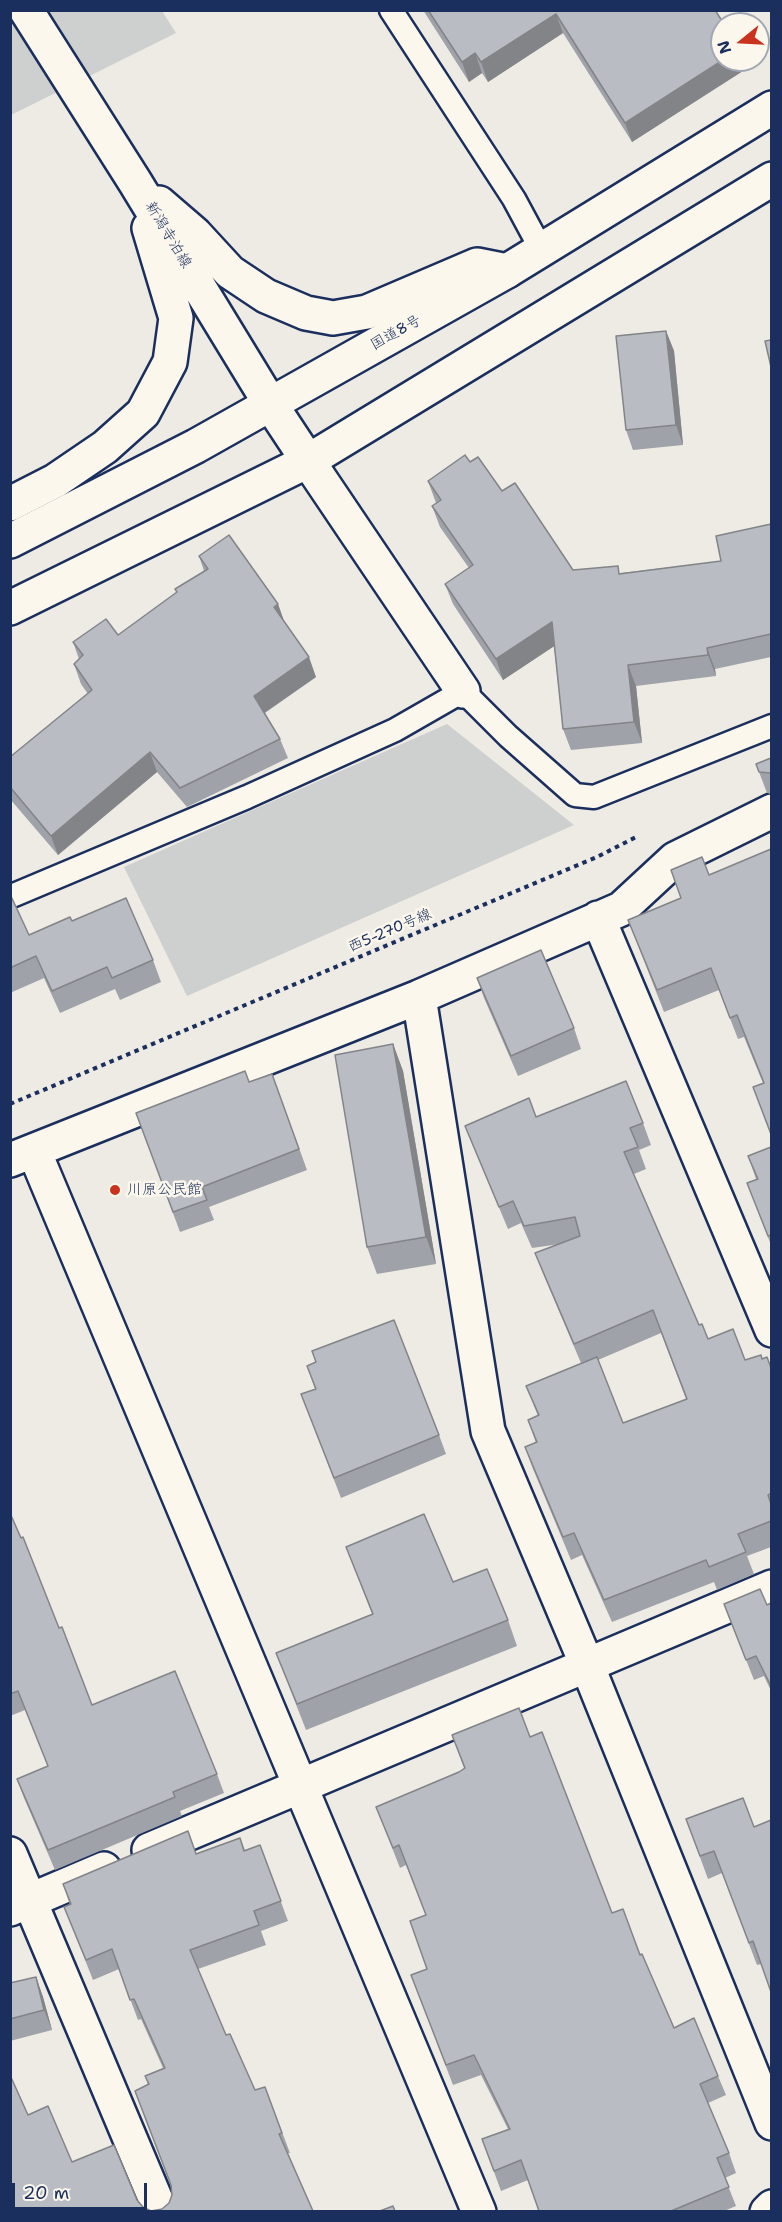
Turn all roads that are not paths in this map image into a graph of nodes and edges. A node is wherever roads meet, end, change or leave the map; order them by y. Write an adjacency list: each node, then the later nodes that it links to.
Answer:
1 (26, 10): 5 (main road, 新潟寺泊線)
2 (392, 10): 6 (lane)
3 (771, 108): 6 (main road, 国道8号)
4 (771, 179): 9 (main road)
5 (135, 182): 7 (main road); 8 (main road, 新潟寺泊線); 10 (main road)
6 (542, 251): 7 (main road, 国道8号)
7 (507, 271): 8 (main road, 国道8号)
8 (271, 405): 9 (main road, 新潟寺泊線); 11 (main road, 国道8号)
9 (308, 461): 12 (main road); 13 (main road, 新潟寺泊線)
10 (10, 504)
11 (10, 541)
12 (10, 608)
13 (463, 691): 14 (lane); 16 (lane)
14 (771, 726)
15 (771, 811): 17 (main road)
16 (14, 896)
17 (598, 918): 18 (main road); 20 (main road)
18 (419, 997): 19 (main road); 22 (main road)
19 (22, 1156): 23 (main road)
20 (771, 1330)
21 (771, 1587): 22 (main road)
22 (587, 1665): 23 (main road); 26 (main road)
23 (299, 1787): 25 (main road); 29 (main road)
24 (10, 1854): 25 (main road)
25 (20, 1905): 28 (main road)
26 (771, 2123)
27 (771, 2207): 30 (main road)
28 (161, 2211)
29 (479, 2211)
30 (767, 2211)

